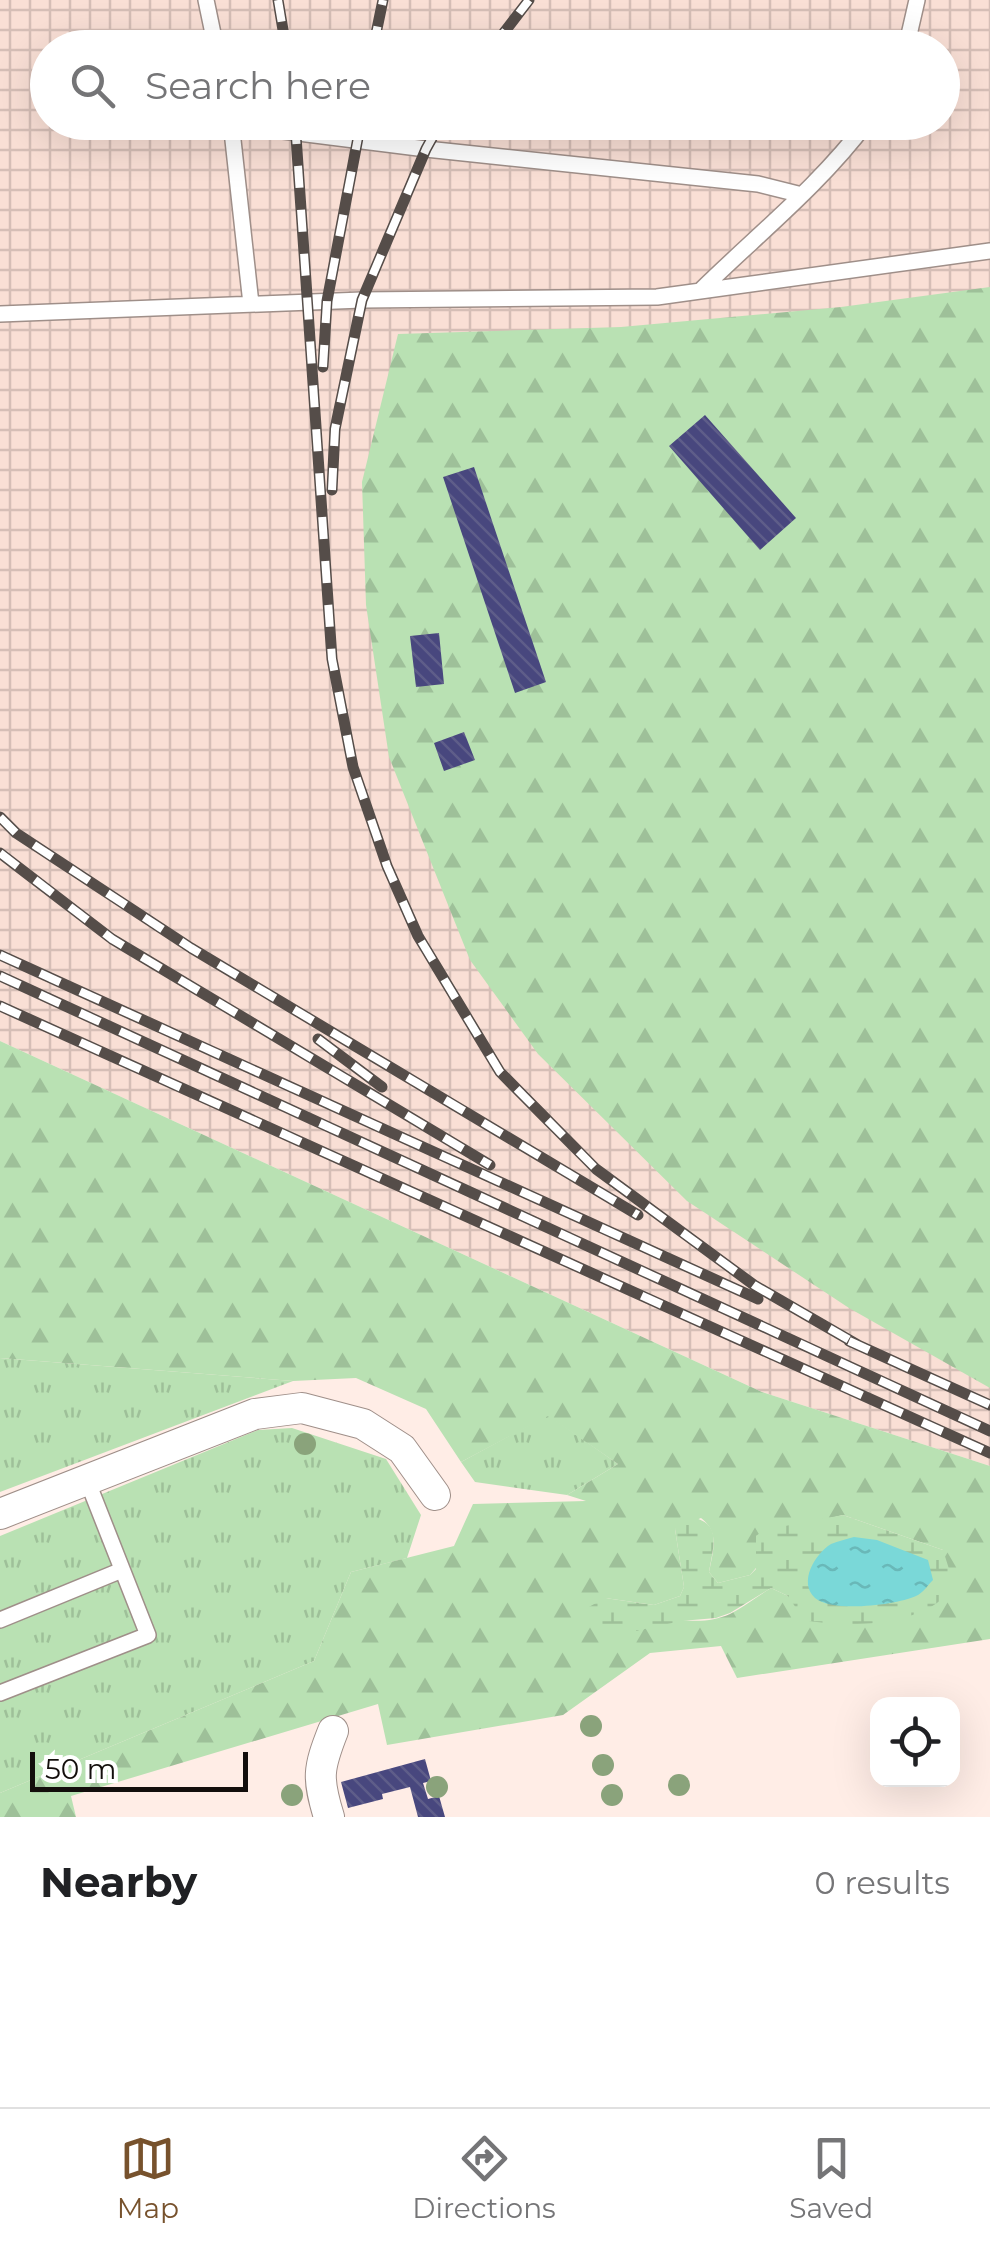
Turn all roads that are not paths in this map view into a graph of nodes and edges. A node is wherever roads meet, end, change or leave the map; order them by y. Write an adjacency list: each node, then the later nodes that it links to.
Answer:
1 (206, 0): 3 (lane)
2 (917, 0): 4 (lane)
3 (212, 30)
4 (910, 30)
5 (233, 140): 11 (lane)
6 (349, 140): 8 (lane)
7 (854, 140): 8 (lane)
8 (802, 195): 10 (lane)
9 (990, 251): 10 (lane)
10 (701, 290): 11 (lane)
11 (251, 304): 12 (lane)
12 (0, 314)
13 (87, 1480): 14 (street); 15 (street); 16 (lane)
14 (435, 1495)
15 (0, 1514)
16 (122, 1570): 17 (lane); 18 (lane)
17 (0, 1620)
18 (0, 1693)
19 (333, 1731): 20 (street)
20 (329, 1817)

